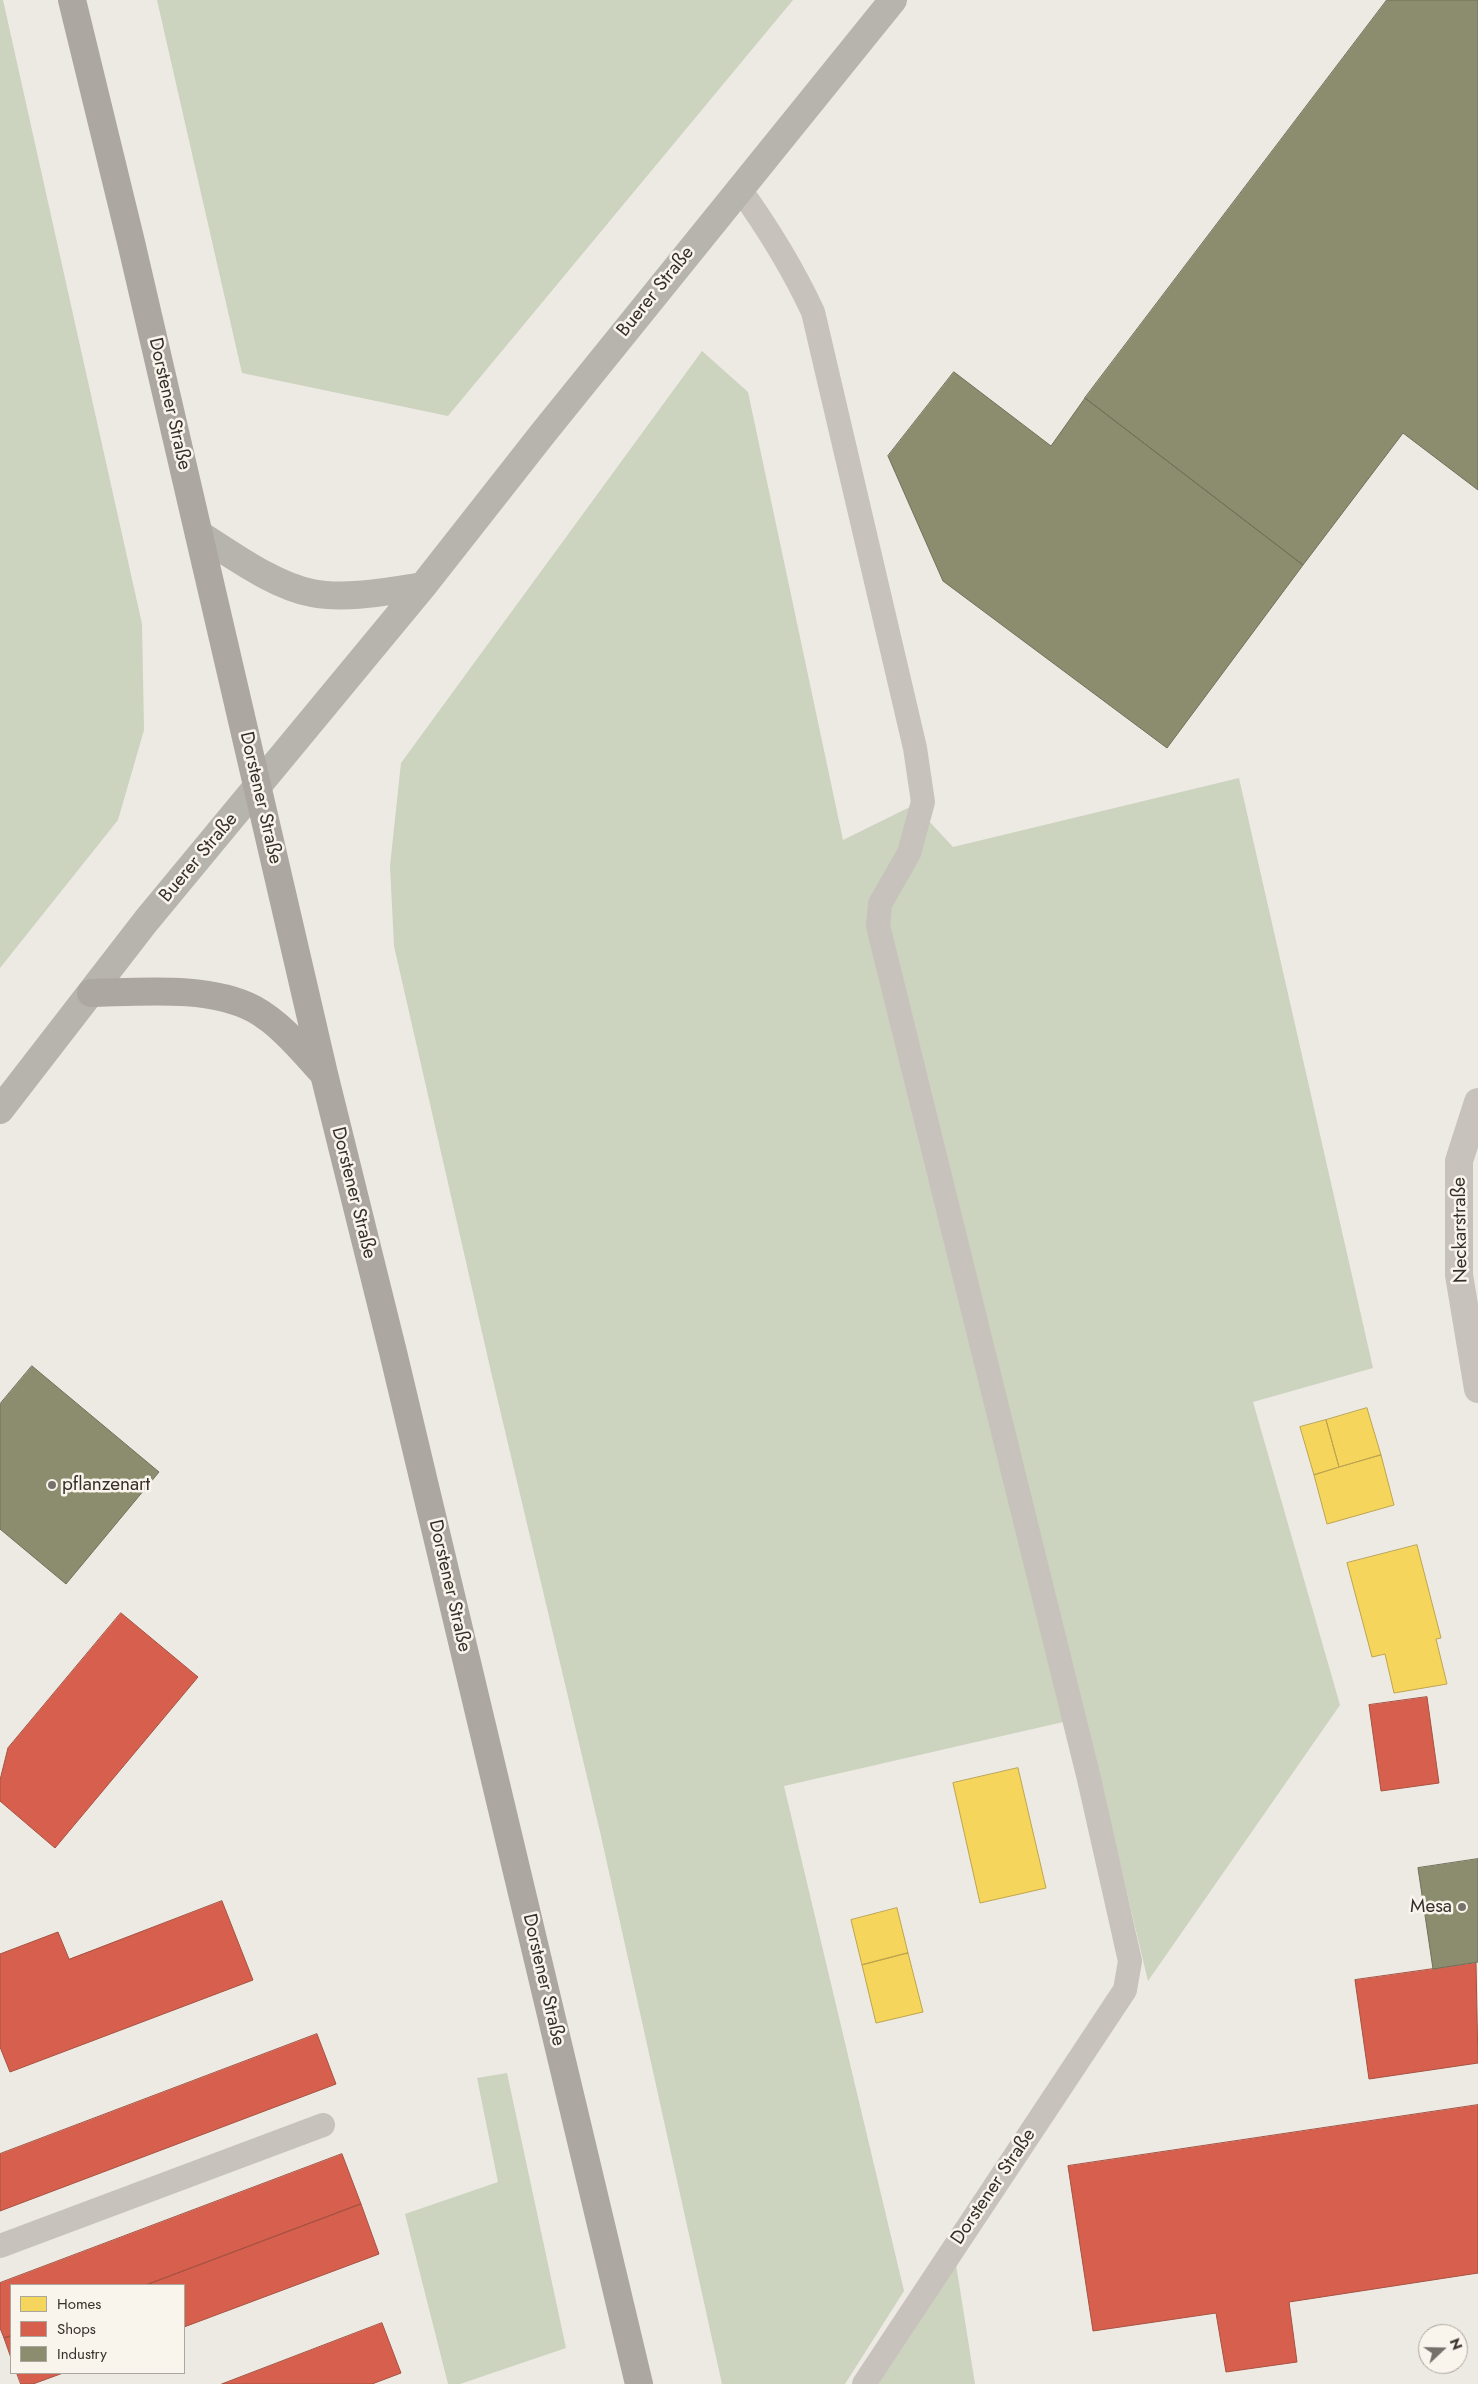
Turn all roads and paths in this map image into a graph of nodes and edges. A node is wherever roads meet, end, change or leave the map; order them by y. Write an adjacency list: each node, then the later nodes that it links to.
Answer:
1 (72, 0): 4 (main road, Dorstener Straße)
2 (893, 0): 3 (street, Buerer Straße)
3 (739, 188): 5 (street, Buerer Straße); 15 (lane, Dorstener Straße)
4 (199, 534): 5 (street); 6 (main road, Dorstener Straße)
5 (423, 586): 6 (street, Buerer Straße)
6 (258, 788): 7 (street, Buerer Straße); 8 (main road, Dorstener Straße)
7 (91, 993): 8 (main road); 10 (street, Buerer Straße)
8 (324, 1074): 14 (main road, Dorstener Straße)
9 (1478, 1102): 11 (street, Neckarstraße)
10 (0, 1110)
11 (1478, 1389)
12 (323, 2125): 13 (lane)
13 (0, 2246)
14 (639, 2384)
15 (864, 2384)

